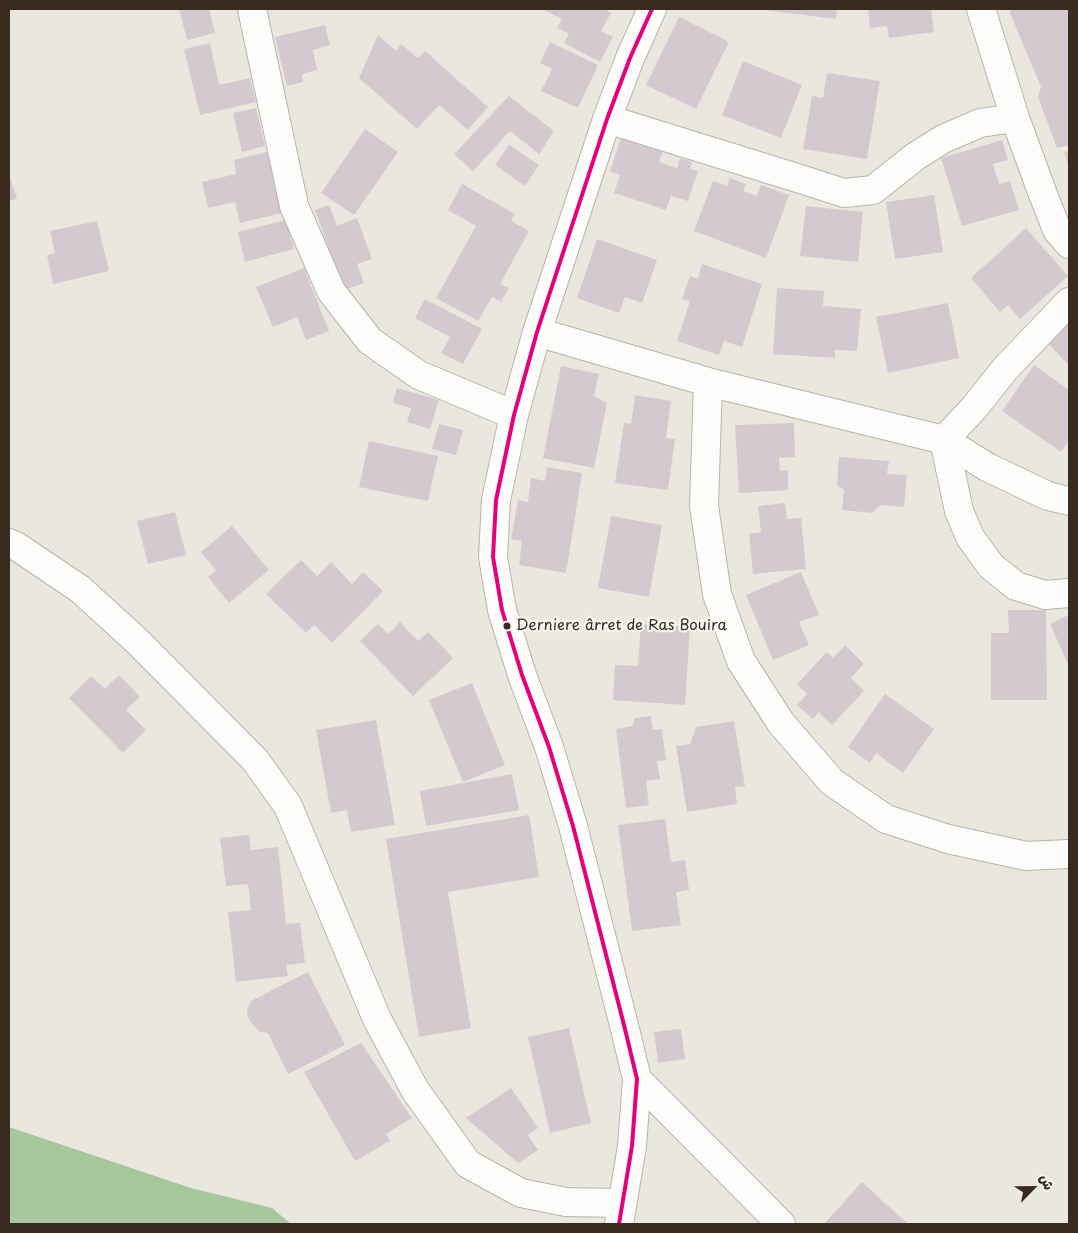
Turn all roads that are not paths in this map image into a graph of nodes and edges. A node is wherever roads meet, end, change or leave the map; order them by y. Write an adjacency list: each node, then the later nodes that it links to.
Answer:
1 (252, 9): 10 (street)
2 (652, 9): 5 (street)
3 (982, 9): 4 (street)
4 (1016, 118): 5 (street); 6 (street)
5 (607, 119): 8 (street)
6 (1069, 244)
7 (1069, 302): 11 (street)
8 (536, 332): 9 (street); 10 (street)
9 (708, 382): 11 (street); 15 (street)
10 (514, 415): 16 (street)
11 (944, 440): 12 (street); 14 (street)
12 (1069, 500)
13 (9, 543): 17 (street)
14 (1069, 593)
15 (1069, 854)
16 (637, 1079): 17 (street); 18 (street)
17 (620, 1214)
18 (781, 1224)

